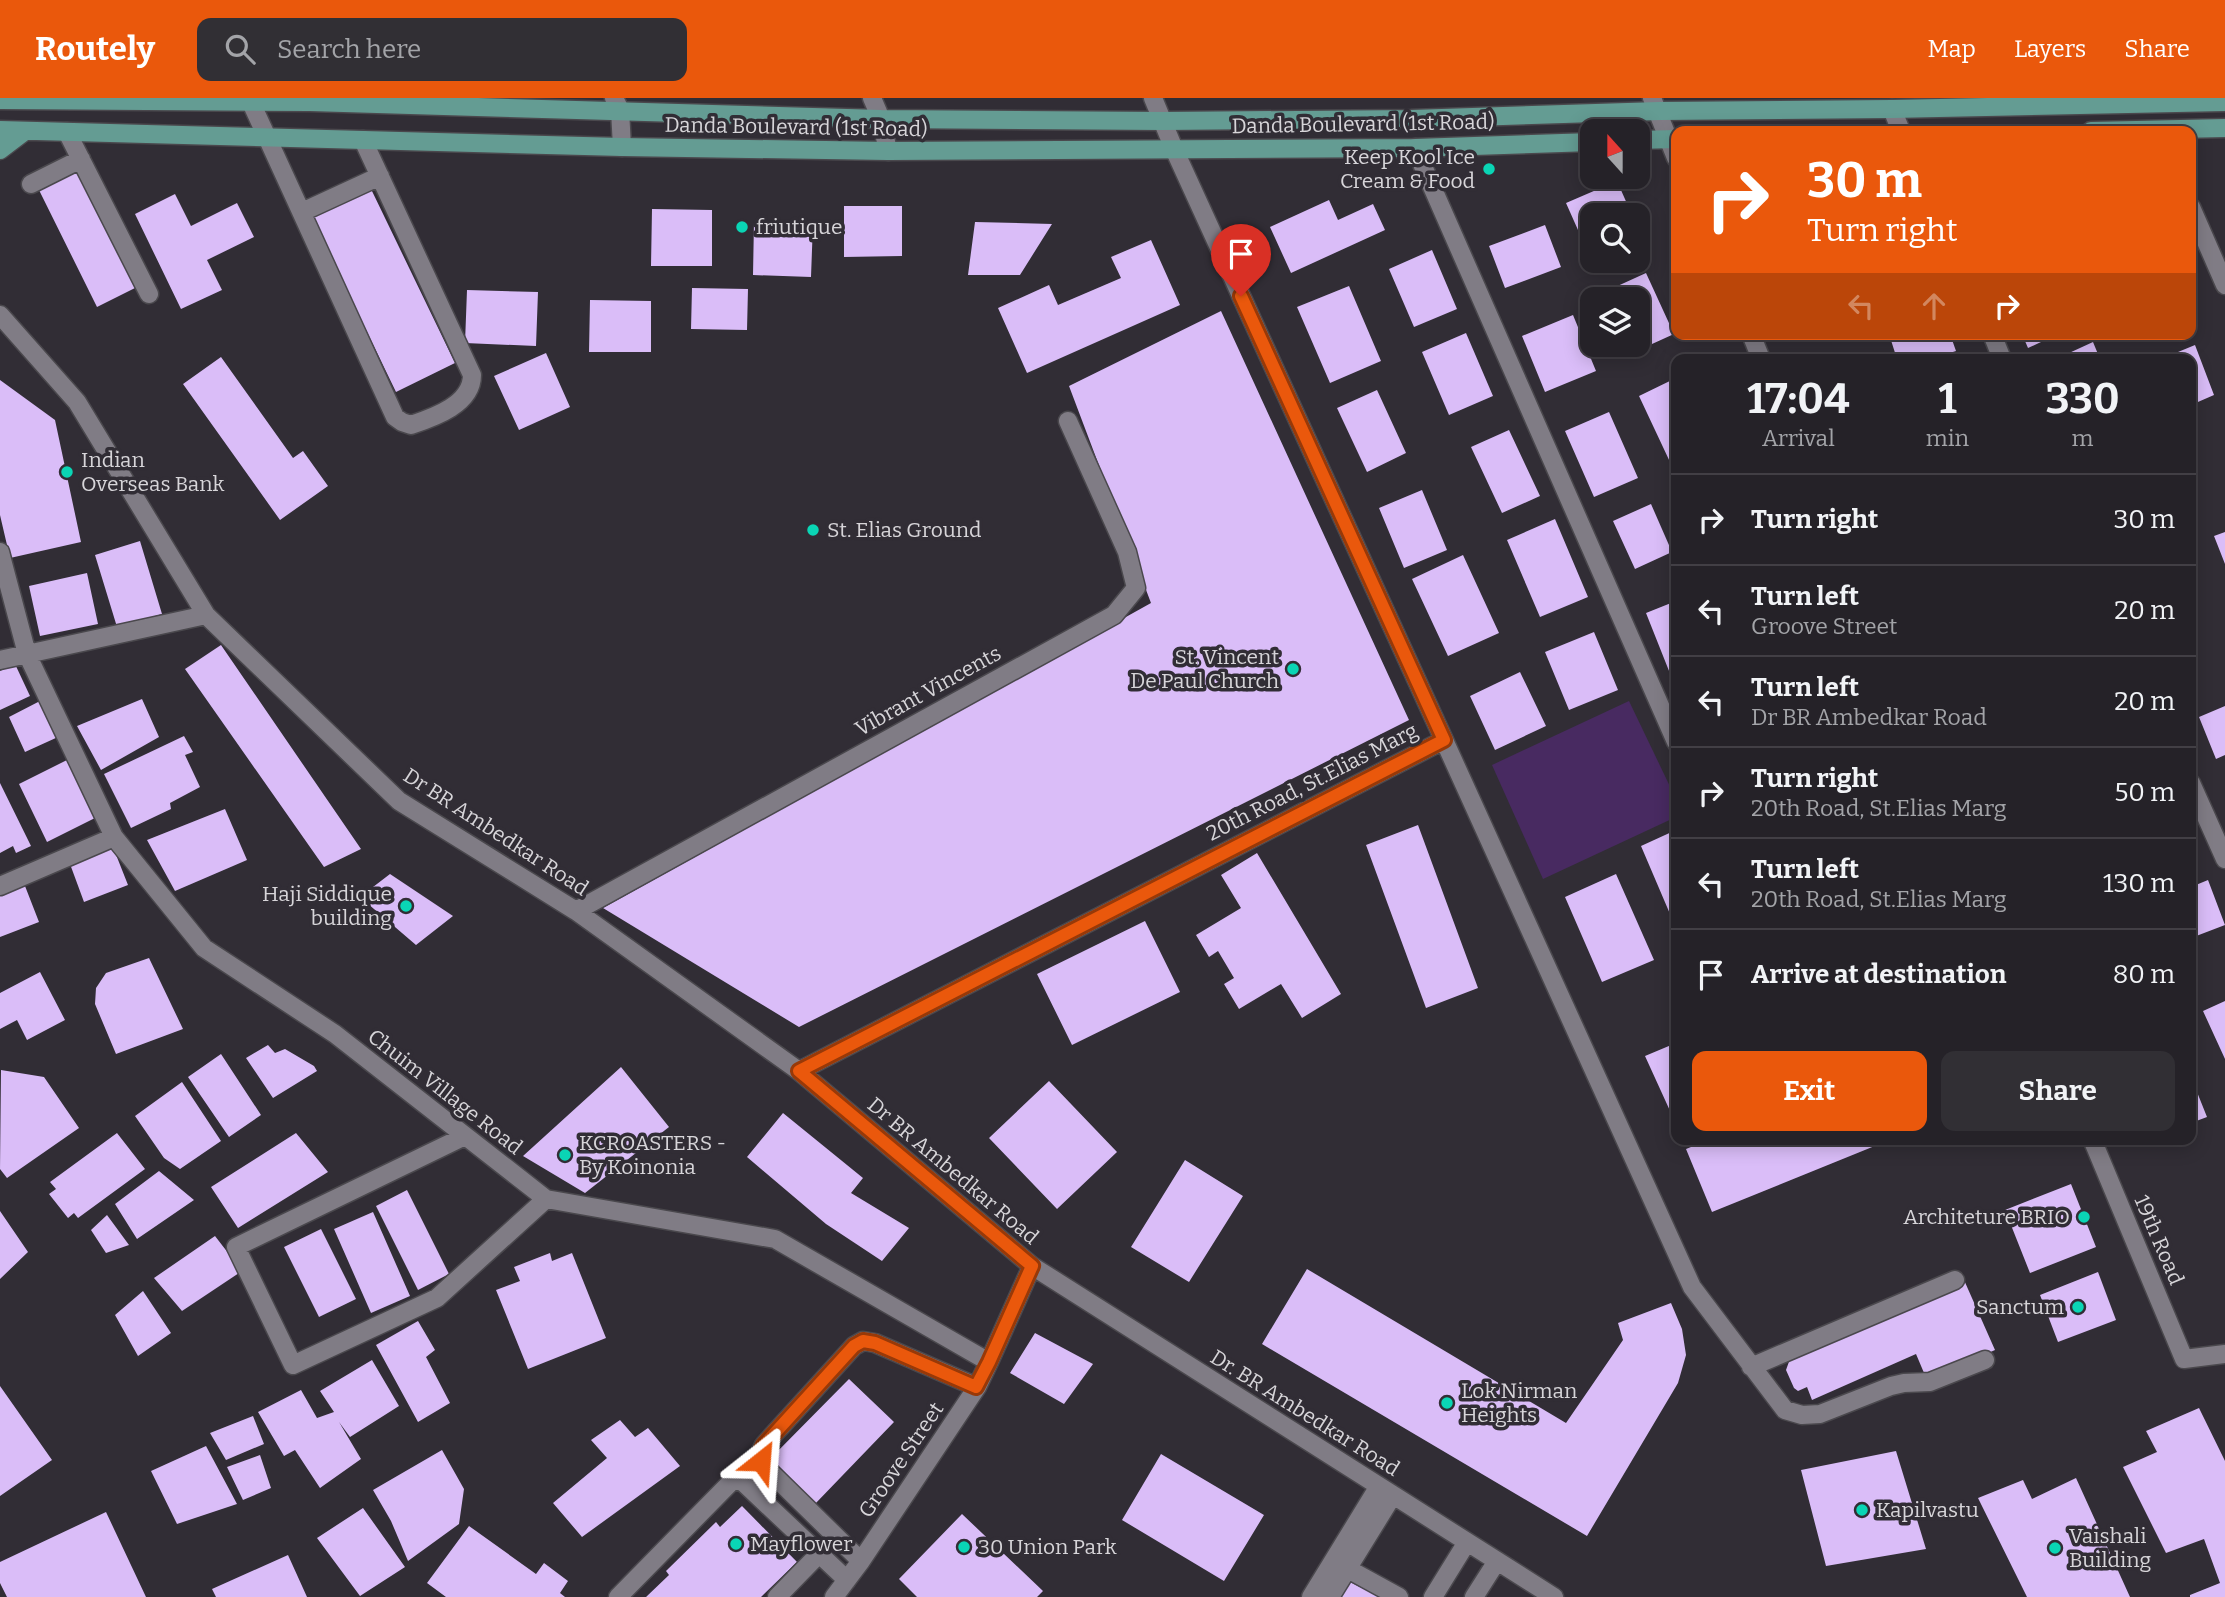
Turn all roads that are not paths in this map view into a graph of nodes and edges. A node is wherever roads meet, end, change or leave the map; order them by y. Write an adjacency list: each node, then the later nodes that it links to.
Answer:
1 (872, 98): 14 (street)
2 (1153, 98): 15 (street, 20th Road, St.Elias Marg)
3 (204, 99): 6 (main road); 7 (main road)
4 (0, 100): 5 (main road)
5 (87, 100): 6 (main road)
6 (127, 100)
7 (250, 100): 8 (main road); 23 (street)
8 (309, 100): 11 (main road)
9 (2144, 101): 10 (main road); 13 (main road); 17 (street)
10 (2225, 102)
11 (617, 104): 14 (main road); 29 (street)
12 (1656, 105): 13 (main road); 15 (main road); 24 (street)
13 (1892, 109): 16 (street)
14 (881, 119): 15 (main road); 33 (street)
15 (1163, 121): 31 (street, 20th Road, St.Elias Marg)
16 (1899, 126)
17 (2155, 126)
18 (2225, 128): 19 (main road)
19 (2196, 129)
20 (0, 130): 21 (main road, Danda Boulevard (1st Road))
21 (25, 131): 22 (main road, Danda Boulevard (1st Road)); 32 (main road)
22 (67, 132): 23 (main road, Danda Boulevard (1st Road)); 34 (street)
23 (268, 137): 26 (main road, Danda Boulevard (1st Road)); 37 (street)
24 (1671, 137)
25 (1671, 139): 27 (main road)
26 (363, 140): 29 (main road, Danda Boulevard (1st Road)); 35 (street)
27 (1650, 140)
28 (1580, 142): 30 (main road, Danda Boulevard (1st Road))
29 (622, 147): 33 (main road, Danda Boulevard (1st Road))
30 (1415, 148): 31 (main road, Danda Boulevard (1st Road)); 47 (street)
31 (1174, 149): 33 (main road, Danda Boulevard (1st Road)); 48 (street, 20th Road, St.Elias Marg)
32 (0, 150)
33 (888, 151)
34 (81, 159): 36 (street); 40 (street)
35 (380, 176): 37 (street); 37 (street)
36 (31, 184)
37 (302, 212)
38 (2196, 218): 39 (street)
39 (2225, 285)
40 (149, 294)
41 (0, 315): 44 (street, Dr BR Ambedkar Road)
42 (1068, 421): 53 (street, Vibrant Vincents)
43 (0, 552): 45 (street, Chuim Village Road)
44 (206, 615): 45 (street); 53 (street, Dr BR Ambedkar Road)
45 (27, 654): 46 (street); 50 (street, Chuim Village Road)
46 (0, 660)
47 (1671, 731)
48 (1444, 740): 54 (street, 20th Road, St.Elias Marg); 63 (street)
49 (2196, 794): 51 (street)
50 (114, 837): 52 (street); 55 (street, Chuim Village Road)
51 (2225, 859)
52 (0, 886)
53 (576, 911): 54 (street, Dr BR Ambedkar Road)
54 (799, 1071): 58 (street, Dr BR Ambedkar Road)
55 (466, 1136): 57 (street, Chuim Village Road); 57 (street)
56 (2095, 1145): 60 (street, 19th Road)
57 (547, 1199): 62 (street, Chuim Village Road)
58 (1032, 1266): 62 (street, Groove Street); 65 (street, Dr. BR Ambedkar Road)
59 (1955, 1280): 63 (street)
60 (2225, 1354)
61 (1985, 1360): 63 (street)
62 (989, 1362): 64 (street, Groove Street)
63 (1751, 1367)
64 (976, 1387): 68 (street, Groove Street); 68 (street)
65 (1386, 1490): 66 (street, Dr. BR Ambedkar Road); 70 (street); 75 (street)
66 (1467, 1542): 69 (street, Dr. BR Ambedkar Road); 78 (street)
67 (819, 1554): 71 (street); 72 (street); 73 (street)
68 (861, 1561): 71 (street, Groove Street)
69 (1497, 1561): 79 (street); 80 (street, Dr. BR Ambedkar Road)
70 (1348, 1569): 76 (street); 77 (street)
71 (848, 1580): 74 (street, Groove Street)
72 (618, 1597)
73 (777, 1597)
74 (834, 1597)
75 (1311, 1597)
76 (1330, 1597)
77 (1399, 1597)
78 (1433, 1597)
79 (1475, 1597)
80 (1554, 1597)

